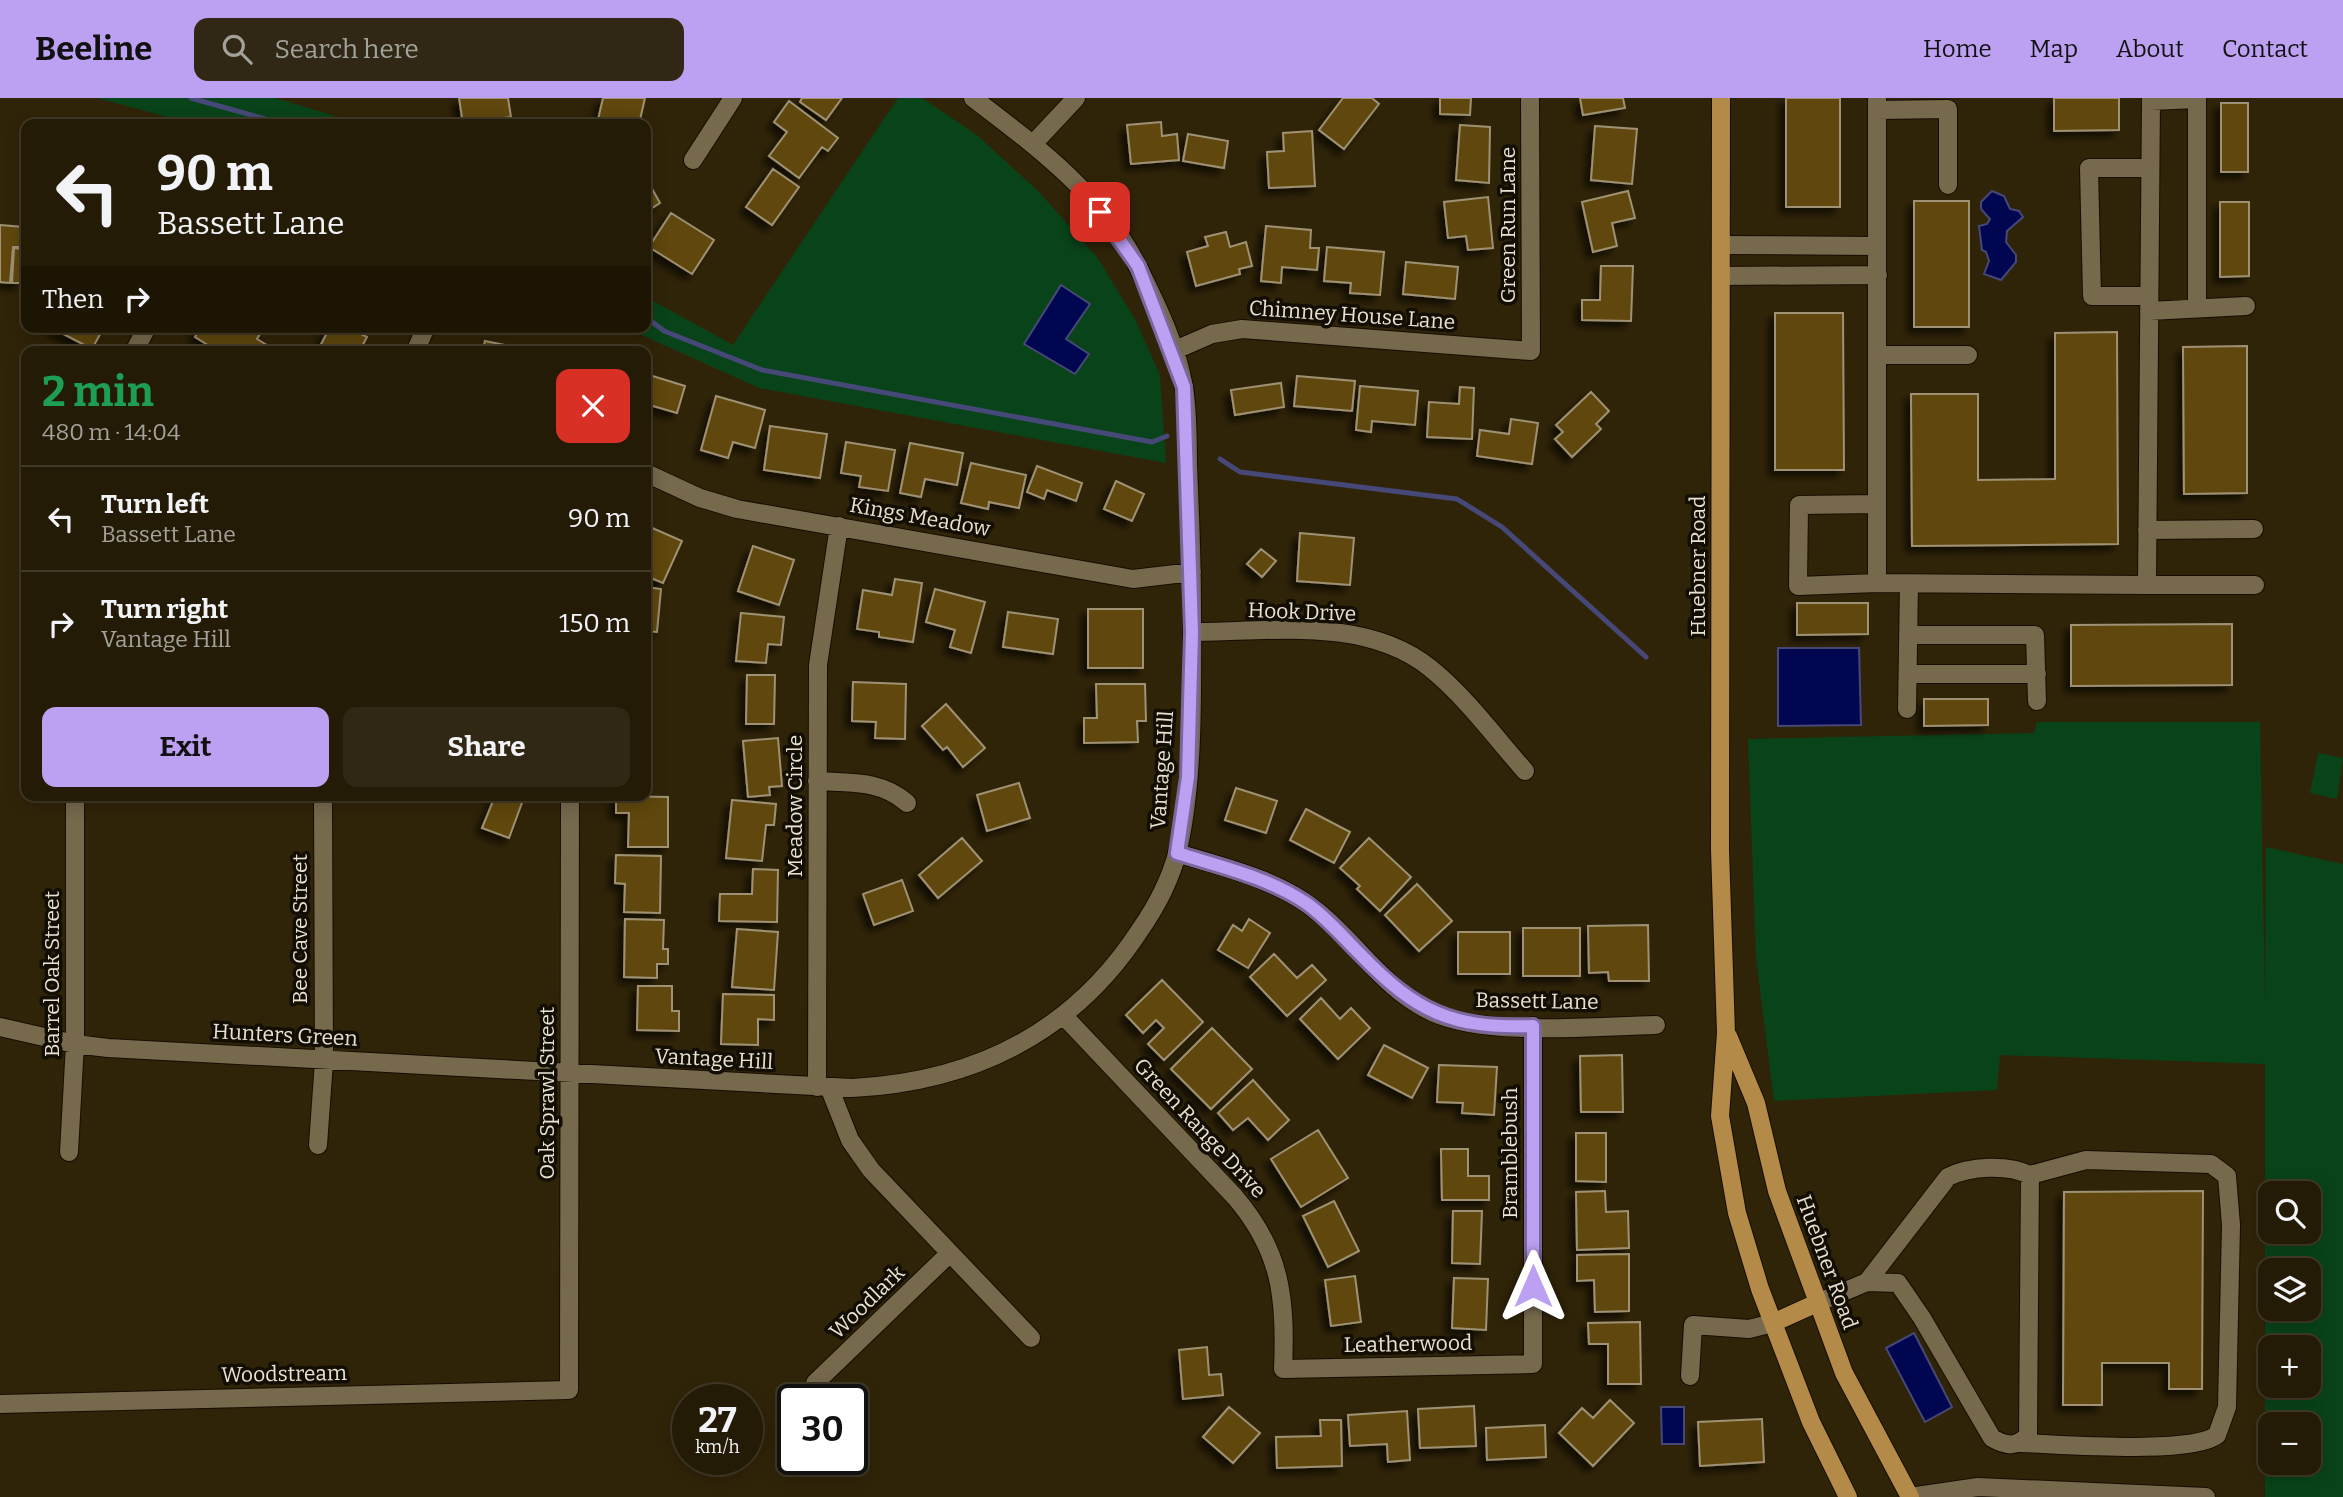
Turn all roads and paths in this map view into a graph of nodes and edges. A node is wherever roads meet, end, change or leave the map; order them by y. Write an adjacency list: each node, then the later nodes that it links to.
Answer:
1 (733, 98): 9 (street)
2 (973, 98): 8 (street, Vantage Hill)
3 (1076, 98): 8 (street)
4 (1530, 98): 20 (street, Green Run Lane)
5 (1721, 98): 12 (main road, Huebner Road)
6 (2151, 99): 10 (street); 18 (street)
7 (1877, 104): 11 (street); 13 (street)
8 (1032, 144): 19 (street, Vantage Hill)
9 (693, 159)
10 (2150, 168): 16 (street); 16 (street)
11 (1948, 186)
12 (1722, 245): 13 (street); 15 (main road, Huebner Road)
13 (1877, 246): 14 (street)
14 (1878, 275): 15 (street); 21 (street)
15 (1721, 276): 50 (main road, Huebner Road)
16 (2149, 303): 18 (street); 27 (street)
17 (2246, 306): 18 (street)
18 (2197, 308)
19 (1173, 351): 20 (street, Chimney House Lane); 28 (street, Vantage Hill)
20 (1531, 351)
21 (1877, 355): 22 (street); 24 (street)
22 (1968, 355)
23 (651, 475): 25 (street, Kings Meadow)
24 (1877, 504): 29 (street); 29 (street)
25 (839, 526): 28 (street, Kings Meadow); 40 (street, Meadow Circle)
26 (2254, 529): 27 (street)
27 (2147, 530): 31 (street)
28 (1192, 572): 33 (street, Vantage Hill)
29 (1877, 583): 30 (street)
30 (1909, 585): 31 (street); 34 (street)
31 (2147, 585): 32 (street)
32 (2255, 585)
33 (1192, 632): 39 (street, Hook Drive); 45 (street, Vantage Hill)
34 (1908, 635): 35 (street); 36 (street)
35 (1908, 674): 36 (street); 38 (street)
36 (2037, 674): 37 (street)
37 (2037, 701)
38 (1907, 709)
39 (1525, 771)
40 (817, 781): 44 (street); 54 (street, Meadow Circle)
41 (75, 801): 51 (street, Barrel Oak Street)
42 (323, 801): 52 (street, Bee Cave Street)
43 (570, 801): 53 (street, Oak Sprawl Street)
44 (907, 803)
45 (1177, 853): 46 (street, Vantage Hill); 47 (street, Bassett Lane)
46 (1063, 1015): 54 (street, Vantage Hill); 64 (street, Green Range Drive)
47 (1533, 1026): 48 (street, Bassett Lane); 63 (street, Bramblebush)
48 (1656, 1026)
49 (0, 1027): 51 (street, Hunters Green)
50 (1726, 1033): 60 (main road, Huebner Road); 61 (main road, Huebner Road)
51 (75, 1044): 52 (street, Hunters Green); 56 (street, Barrel Oak Street)
52 (324, 1060): 53 (street, Hunters Green); 55 (street, Bee Cave Street)
53 (570, 1074): 54 (street, Vantage Hill); 67 (street, Oak Sprawl Street)
54 (823, 1087): 58 (street, Meadow Circle)
55 (318, 1145)
56 (69, 1152)
57 (2030, 1175): 59 (street); 69 (street); 69 (street)
58 (950, 1253): 62 (street, Meadow Circle); 66 (street, Woodlark)
59 (1867, 1282): 60 (street); 69 (street)
60 (1817, 1303): 61 (main road); 71 (main road, Huebner Road)
61 (1773, 1323): 65 (street); 70 (main road, Huebner Road)
62 (1031, 1338)
63 (1533, 1364): 64 (street, Leatherwood)
64 (1283, 1369)
65 (1689, 1376)
66 (815, 1383)
67 (569, 1390): 68 (street, Woodstream)
68 (0, 1404)
69 (2021, 1443)
70 (1848, 1497)
71 (1910, 1497): 72 (street)
72 (2199, 1497): 73 (street)
73 (2206, 1497)

